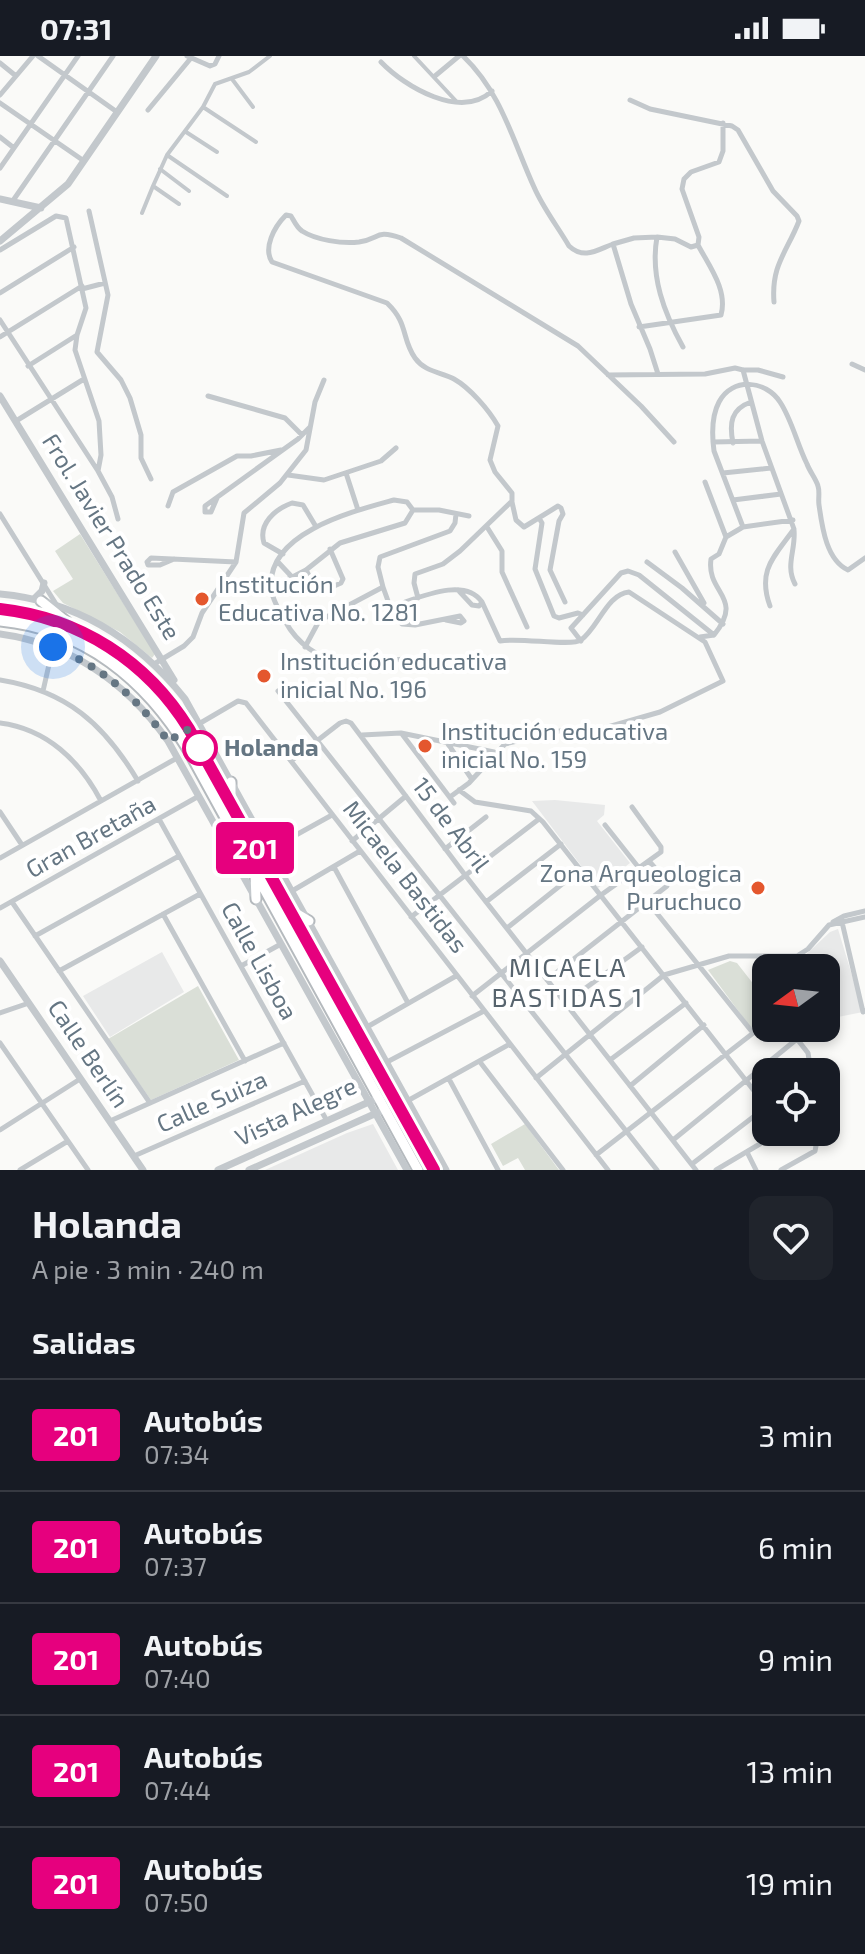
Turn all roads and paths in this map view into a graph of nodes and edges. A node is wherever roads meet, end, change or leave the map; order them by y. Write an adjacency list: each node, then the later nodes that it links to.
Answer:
1 (35, 56): 13 (street); 14 (street)
2 (78, 56): 13 (street)
3 (113, 56): 17 (street)
4 (144, 56): 10 (street)
5 (219, 56): 8 (street)
6 (270, 56): 16 (street)
7 (414, 56): 15 (street)
8 (189, 57): 25 (street)
9 (465, 57): 15 (street); 18 (street)
10 (154, 59): 26 (street)
11 (381, 62): 22 (street)
12 (0, 63): 14 (street)
13 (65, 75): 17 (street); 28 (street)
14 (16, 76): 19 (street)
15 (435, 76): 22 (street)
16 (232, 79): 23 (street); 24 (street)
17 (88, 91): 26 (street); 31 (street)
18 (492, 91): 22 (street); 50 (street)
19 (0, 95)
20 (630, 100): 27 (street)
21 (0, 103): 28 (street)
22 (457, 103)
23 (203, 107): 29 (street); 32 (street)
24 (253, 107)
25 (148, 110)
26 (118, 113): 36 (street)
27 (723, 123): 51 (street); 57 (street)
28 (31, 124): 31 (street); 33 (street)
29 (186, 132): 34 (street); 35 (street)
30 (0, 137): 33 (street)
31 (55, 141): 36 (street); 43 (street)
32 (256, 142)
33 (14, 148): 37 (street)
34 (217, 152)
35 (167, 155): 38 (street); 41 (street)
36 (84, 161): 45 (street)
37 (0, 168)
38 (160, 169): 39 (street); 40 (street)
39 (153, 186): 44 (street); 47 (street)
40 (189, 191)
41 (227, 196)
42 (0, 199): 43 (street)
43 (12, 202): 45 (street)
44 (179, 204)
45 (41, 208): 49 (street)
46 (89, 211): 54 (street)
47 (142, 213)
48 (657, 237): 50 (street); 51 (street); 59 (street)
49 (0, 241)
50 (613, 244): 60 (street)
51 (698, 245): 59 (street)
52 (74, 247): 53 (street); 55 (street); 56 (street)
53 (0, 250)
54 (105, 283): 55 (street); 93 (street)
55 (82, 287): 61 (street); 62 (street)
56 (0, 293)
57 (774, 302)
58 (0, 320): 61 (street)
59 (670, 321): 60 (street); 64 (street)
60 (639, 327): 69 (street)
61 (7, 332): 63 (street); 66 (street)
62 (77, 335): 66 (street); 72 (street)
63 (0, 337)
64 (683, 347)
65 (852, 364): 68 (street)
66 (28, 366): 77 (street)
67 (743, 370): 69 (street); 71 (street); 74 (street)
68 (865, 370)
69 (658, 374): 70 (street)
70 (607, 375): 83 (street); 98 (street)
71 (783, 377)
72 (84, 379): 77 (street); 89 (street)
73 (324, 380): 80 (street)
74 (747, 384): 78 (street); 84 (street); 116 (street)
75 (0, 396): 79 (street, Frol. Javier Prado Este)
76 (208, 396): 81 (street)
77 (50, 399): 79 (street); 89 (street)
78 (751, 402): 82 (street); 85 (street)
79 (16, 421): 150 (street, Frol. Javier Prado Este)
80 (310, 426): 81 (street); 92 (street)
81 (302, 435): 87 (street)
82 (762, 441): 85 (street); 88 (street)
83 (674, 442)
84 (713, 442): 85 (street); 91 (street)
85 (733, 443)
86 (396, 448): 90 (street)
87 (282, 450): 96 (street); 99 (street)
88 (771, 468): 91 (street); 95 (street)
89 (98, 471): 106 (street)
90 (346, 473): 92 (street); 100 (street)
91 (723, 473): 97 (street)
92 (287, 475): 118 (street)
93 (151, 479)
94 (705, 482): 112 (street)
95 (781, 494): 97 (street); 107 (street)
96 (217, 498)
97 (733, 500): 110 (street)
98 (512, 501): 105 (street); 109 (street)
99 (168, 506)
100 (358, 510): 101 (street); 108 (street)
101 (413, 510): 103 (street); 113 (street)
102 (0, 514): 123 (street)
103 (456, 514): 104 (street); 125 (street)
104 (469, 516)
105 (539, 518): 132 (street); 138 (street)
106 (118, 519)
107 (793, 520): 110 (street); 111 (street)
108 (315, 525): 115 (street); 115 (street)
109 (487, 527): 129 (street); 143 (street)
110 (743, 527): 112 (street)
111 (794, 529): 124 (street); 134 (street)
112 (726, 537): 141 (street)
113 (330, 549): 121 (street); 121 (street)
114 (675, 552): 136 (street)
115 (283, 554): 119 (street)
116 (865, 558)
117 (174, 559): 118 (street)
118 (236, 562): 150 (street)
119 (278, 562): 122 (street); 126 (street)
120 (647, 562): 136 (street)
121 (306, 570): 122 (street)
122 (292, 577): 126 (street)
123 (44, 583): 130 (street); 133 (street)
124 (795, 584)
125 (383, 587): 135 (street); 149 (street)
126 (270, 588): 149 (street)
127 (458, 590): 129 (street); 131 (street); 131 (street)
128 (1, 593): 130 (street)
129 (418, 598): 135 (street)
130 (38, 600): 133 (street); 142 (main road)
131 (482, 602): 147 (street)
132 (565, 602)
133 (57, 605): 150 (street)
134 (770, 606)
135 (390, 607): 139 (street)
136 (706, 607): 141 (street)
137 (0, 609): 142 (main road)
138 (583, 615): 145 (street); 147 (street)
139 (446, 620)
140 (0, 621): 158 (main road)
141 (723, 624): 145 (street)
142 (72, 627): 156 (main road)
143 (527, 627)
144 (0, 634): 148 (street)
145 (714, 635): 146 (street)
146 (699, 638): 147 (street); 163 (street)
147 (581, 641)
148 (53, 647): 153 (street); 161 (street)
149 (305, 647): 151 (street)
150 (158, 661): 156 (street, Frol. Javier Prado Este)
151 (438, 663)
152 (0, 680): 153 (street)
153 (43, 691): 167 (street)
154 (278, 691): 160 (street)
155 (0, 723): 173 (street)
156 (194, 727): 158 (street); 165 (street, Micaela Bastidas); 168 (street, Frol. Javier Prado Este); 175 (main road)
157 (401, 733): 159 (street); 162 (street); 172 (street)
158 (179, 735): 161 (street); 196 (main road)
159 (361, 735): 160 (street, 15 de Abril); 171 (street, 15 de Abril)
160 (318, 739): 165 (street); 180 (street)
161 (168, 741): 164 (street)
162 (446, 742): 163 (street); 166 (street)
163 (495, 752): 166 (street)
164 (178, 758): 167 (street); 170 (street)
165 (291, 761): 178 (street, Micaela Bastidas)
166 (472, 779): 169 (street)
167 (138, 781): 173 (street)
168 (231, 782): 175 (main road); 188 (street, Frol. Javier Prado Este)
169 (459, 790): 172 (street); 182 (street)
170 (199, 796): 181 (street, Gran Bretaña); 202 (street)
171 (406, 796): 180 (street); 187 (street, 15 de Abril)
172 (450, 797): 174 (street)
173 (101, 801): 186 (street)
174 (454, 803)
175 (231, 807): 207 (main road)
176 (632, 807): 192 (street)
177 (0, 812): 186 (street)
178 (332, 815): 184 (street, Micaela Bastidas); 188 (street)
179 (486, 817): 187 (street)
180 (380, 818): 184 (street); 200 (street)
181 (159, 819): 190 (street, Calle Lisboa); 204 (street, Gran Bretaña)
182 (539, 819): 185 (street); 197 (street)
183 (605, 825): 194 (street)
184 (352, 841): 189 (street, Micaela Bastidas)
185 (561, 844): 195 (street); 205 (street)
186 (22, 845): 191 (street)
187 (445, 849): 197 (street, 15 de Abril)
188 (269, 850): 198 (street, Frol. Javier Prado Este)
189 (360, 851): 193 (street); 210 (street, Micaela Bastidas)
190 (179, 856): 199 (street, Calle Lisboa); 217 (street)
191 (0, 858)
192 (649, 861): 194 (street); 203 (street)
193 (334, 867): 198 (street); 231 (street)
194 (639, 868): 201 (street)
195 (581, 869): 201 (street); 216 (street)
196 (255, 871): 202 (main road); 262 (main road)
197 (465, 875): 200 (street); 205 (street, 15 de Abril)
198 (292, 891): 212 (street, Frol. Javier Prado Este)
199 (200, 894): 209 (street); 222 (street, Calle Lisboa)
200 (440, 894): 210 (street); 225 (street)
201 (601, 895): 213 (street); 220 (street)
202 (256, 899): 218 (street)
203 (647, 901): 213 (street); 223 (street)
204 (12, 902): 206 (street, Gran Bretaña); 217 (street)
205 (486, 902): 216 (street, 15 de Abril)
206 (0, 908)
207 (289, 909): 212 (main road); 261 (main road)
208 (865, 911): 215 (street)
209 (163, 914): 224 (street); 250 (street)
210 (411, 917): 227 (street, Micaela Bastidas)
211 (865, 917): 214 (street)
212 (309, 921): 238 (street, Frol. Javier Prado Este)
213 (622, 921): 219 (street); 228 (street)
214 (842, 922): 215 (street); 235 (street)
215 (829, 925): 223 (street)
216 (506, 928): 220 (street, 15 de Abril)
217 (35, 936): 224 (street)
218 (281, 944): 222 (street); 262 (street)
219 (642, 947): 226 (street); 232 (street)
220 (526, 953): 225 (street); 228 (street, 15 de Abril)
221 (0, 962): 230 (street, Calle Berlín)
222 (241, 966): 243 (street, Calle Lisboa)
223 (700, 966): 226 (street); 239 (street)
224 (59, 971): 265 (street)
225 (501, 973): 229 (street); 246 (street)
226 (664, 975): 233 (street); 241 (street)
227 (456, 976): 229 (street, Micaela Bastidas); 231 (street)
228 (547, 980): 232 (street, 15 de Abril)
229 (472, 996): 234 (street, Micaela Bastidas)
230 (29, 1003): 236 (street); 255 (street, Calle Berlín)
231 (408, 1003): 238 (street)
232 (565, 1003): 241 (street, 15 de Abril)
233 (686, 1003): 237 (street); 249 (street)
234 (484, 1011): 244 (street, Micaela Bastidas); 251 (street)
235 (865, 1011)
236 (0, 1013)
237 (704, 1025): 245 (street); 259 (street)
238 (367, 1027): 251 (street, Frol. Javier Prado Este)
239 (752, 1032)
240 (752, 1034): 245 (street)
241 (590, 1035): 246 (street); 249 (street, 15 de Abril)
242 (0, 1043): 264 (street)
243 (284, 1043): 250 (street); 258 (street, Calle Lisboa)
244 (510, 1044): 252 (street); 254 (street, Micaela Bastidas)
245 (726, 1053): 257 (street); 268 (street)
246 (566, 1055): 254 (street); 277 (street)
247 (774, 1058): 248 (street)
248 (809, 1058)
249 (610, 1060): 259 (street, 15 de Abril)
250 (245, 1061): 265 (street)
251 (387, 1062): 263 (street, Frol. Javier Prado Este)
252 (480, 1062): 256 (street); 296 (street)
253 (752, 1075): 257 (street)
254 (536, 1078): 284 (street, Micaela Bastidas)
255 (81, 1079): 264 (street); 271 (street, Calle Berlín)
256 (449, 1079): 263 (street); 295 (street)
257 (746, 1079): 260 (street); 279 (street)
258 (305, 1081): 272 (street, Calle Lisboa); 285 (street, Calle Suiza)
259 (630, 1086): 268 (street, 15 de Abril)
260 (752, 1087)
261 (391, 1092): 262 (street, Vista Alegre); 266 (main road)
262 (373, 1099): 267 (main road); 269 (street, Vista Alegre)
263 (409, 1100): 266 (street, Vista Alegre); 294 (street, Frol. Javier Prado Este)
264 (42, 1103): 274 (street); 280 (street)
265 (150, 1103): 271 (street)
266 (398, 1104): 267 (street, Vista Alegre); 276 (main road)
267 (380, 1111): 273 (street, Vista Alegre); 275 (main road); 287 (street)
268 (651, 1112): 277 (street); 279 (street, 15 de Abril)
269 (341, 1114): 272 (street, Vista Alegre); 273 (street)
270 (752, 1117): 286 (street)
271 (110, 1121): 285 (street, Calle Berlín)
272 (324, 1122): 278 (street); 291 (street, Vista Alegre)
273 (345, 1126): 278 (street, Vista Alegre)
274 (1, 1127)
275 (396, 1129): 276 (main road); 287 (main road)
276 (412, 1129): 293 (main road)
277 (627, 1131): 284 (street); 298 (street)
278 (326, 1134): 292 (street, Vista Alegre)
279 (673, 1140): 286 (street, 15 de Abril)
280 (68, 1141): 288 (street); 289 (street)
281 (757, 1146): 283 (street)
282 (816, 1146): 302 (street)
283 (747, 1152): 300 (street); 301 (street)
284 (596, 1155): 297 (street, Micaela Bastidas)
285 (134, 1156): 290 (street, Calle Berlín)
286 (692, 1164): 299 (street, 15 de Abril)
287 (414, 1169)
288 (20, 1170)
289 (88, 1170)
290 (143, 1170)
291 (218, 1170)
292 (249, 1170)
293 (434, 1170)
294 (446, 1170)
295 (498, 1170)
296 (563, 1170)
297 (608, 1170)
298 (657, 1170)
299 (696, 1170)
300 (716, 1170)
301 (756, 1170)
302 (781, 1170)

